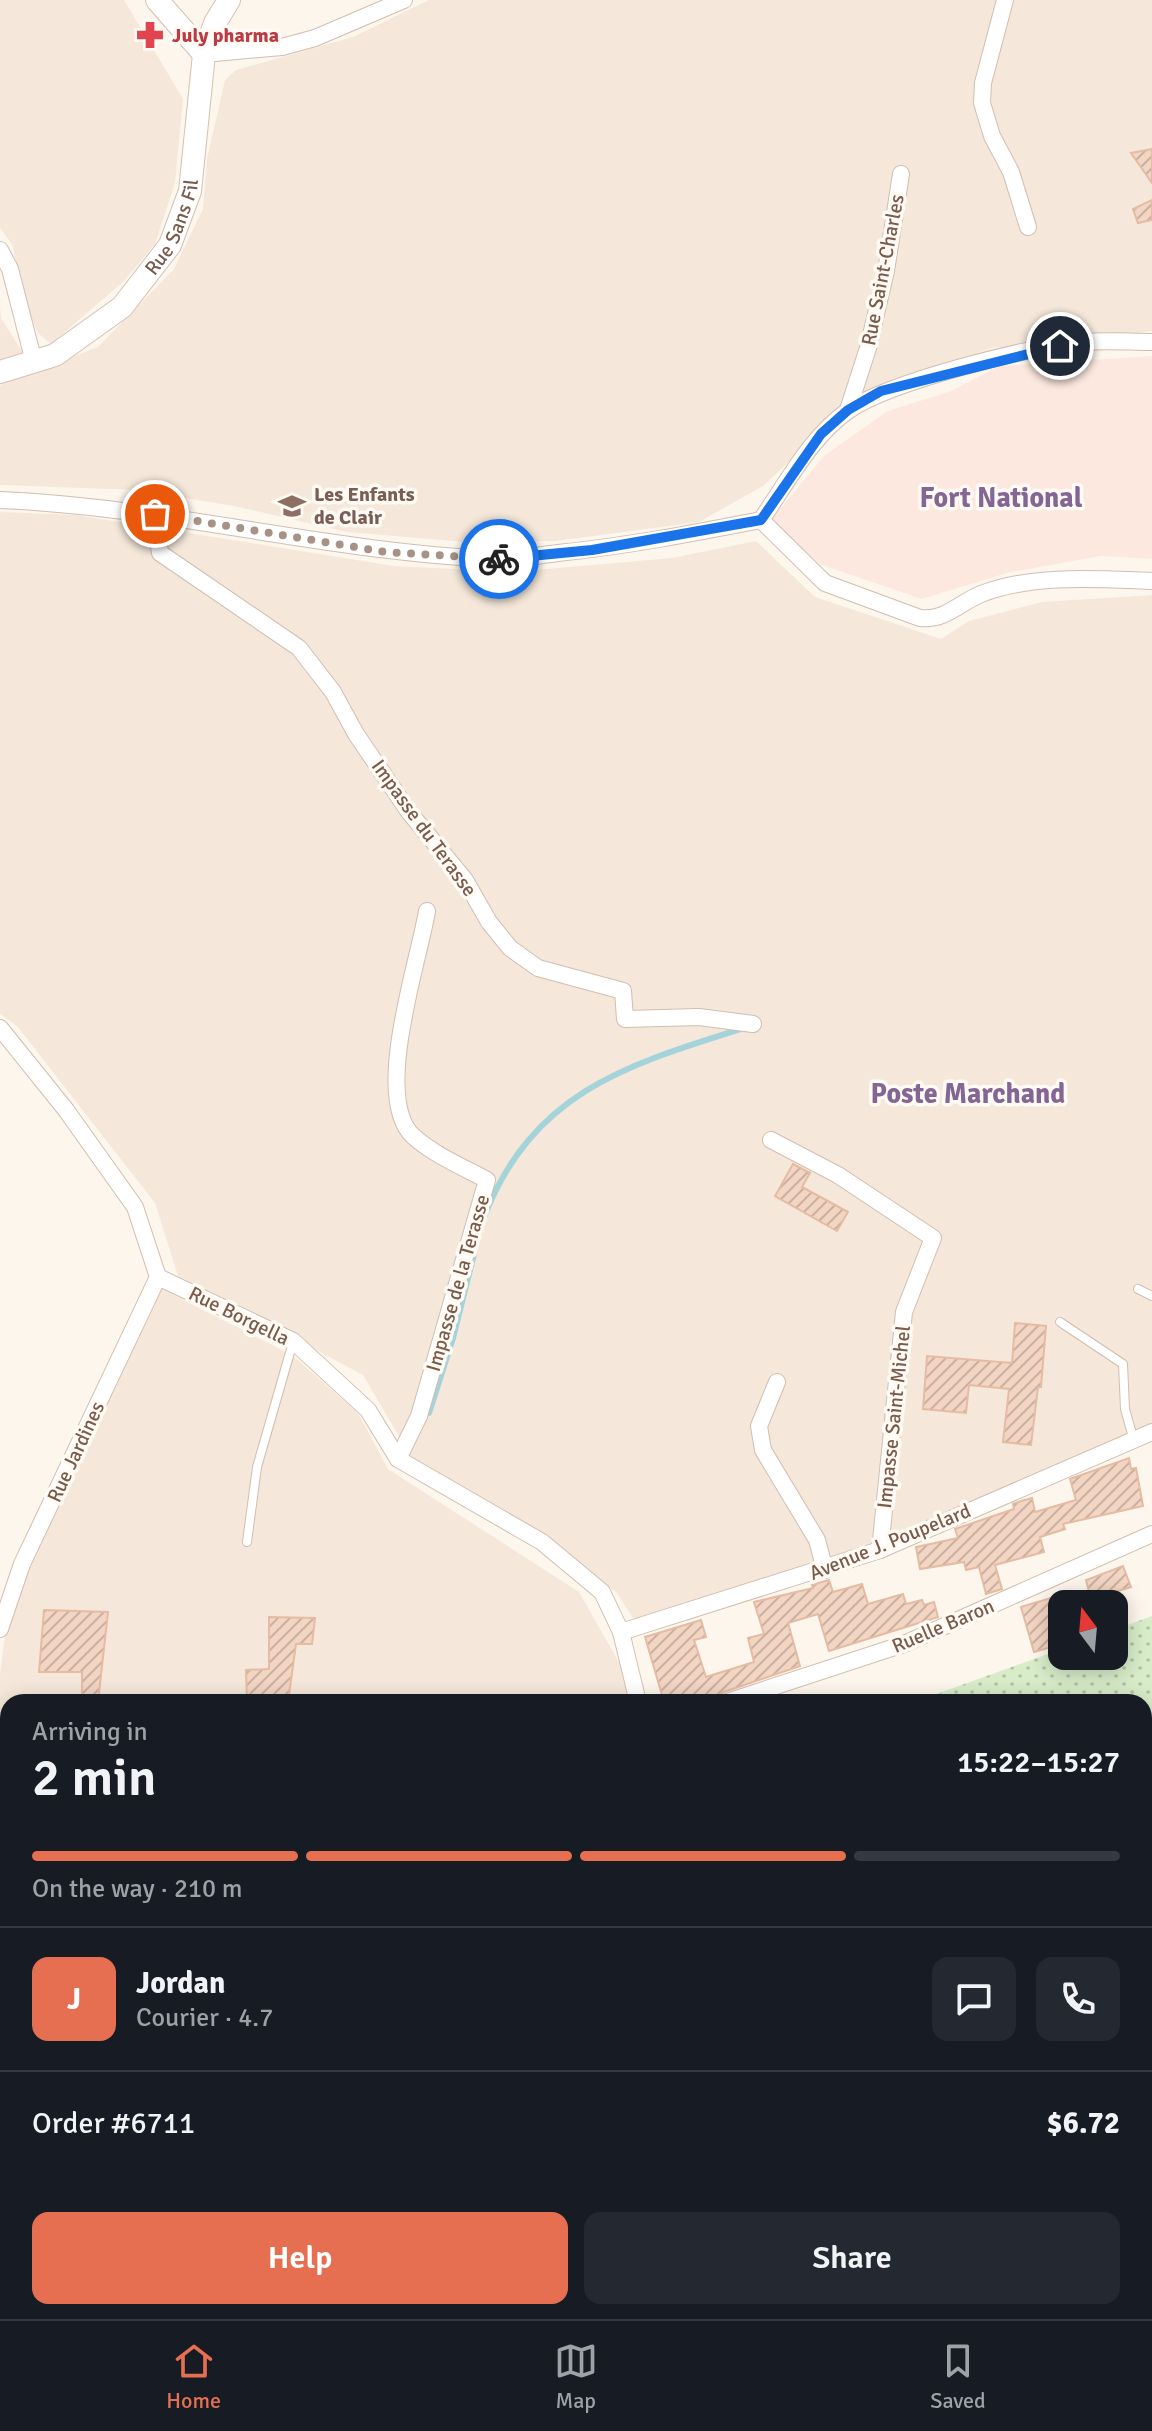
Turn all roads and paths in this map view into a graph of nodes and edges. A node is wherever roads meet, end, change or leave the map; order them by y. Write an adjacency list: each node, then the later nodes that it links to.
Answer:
1 (157, 0): 5 (street)
2 (229, 0): 5 (street, Rue Sans Fil)
3 (404, 0): 5 (street)
4 (1005, 0): 7 (street)
5 (204, 54): 10 (street, Rue Sans Fil)
6 (901, 174): 12 (street, Rue Saint-Charles)
7 (1028, 227)
8 (0, 250): 10 (street)
9 (1152, 342): 12 (street)
10 (34, 362): 11 (street, Rue Sans Fil)
11 (0, 372)
12 (848, 410): 15 (street)
13 (0, 500): 14 (street)
14 (155, 514): 15 (street); 18 (street, Impasse du Terasse)
15 (761, 520): 16 (street)
16 (1152, 581)
17 (427, 911): 29 (street, Impasse de la Terasse)
18 (753, 1024)
19 (0, 1028): 21 (street)
20 (771, 1140): 32 (street, Impasse Saint-Michel)
21 (158, 1277): 25 (street, Rue Borgella); 34 (street, Rue Jardines)
22 (1138, 1289): 23 (lane)
23 (1152, 1296)
24 (1060, 1322): 28 (lane)
25 (293, 1341): 29 (street, Rue Borgella); 31 (lane)
26 (777, 1382): 33 (street)
27 (1152, 1432): 28 (street, Avenue J. Poupelard)
28 (1134, 1441): 32 (street, Avenue J. Poupelard)
29 (398, 1459): 35 (street, Rue Borgella)
30 (1152, 1534): 37 (street, Ruelle Baron)
31 (247, 1542)
32 (880, 1550): 33 (street, Avenue J. Poupelard)
33 (825, 1570): 35 (street, Avenue J. Poupelard)
34 (0, 1629)
35 (621, 1632): 36 (street, Rue Borgella)
36 (636, 1694)
37 (751, 1694)

